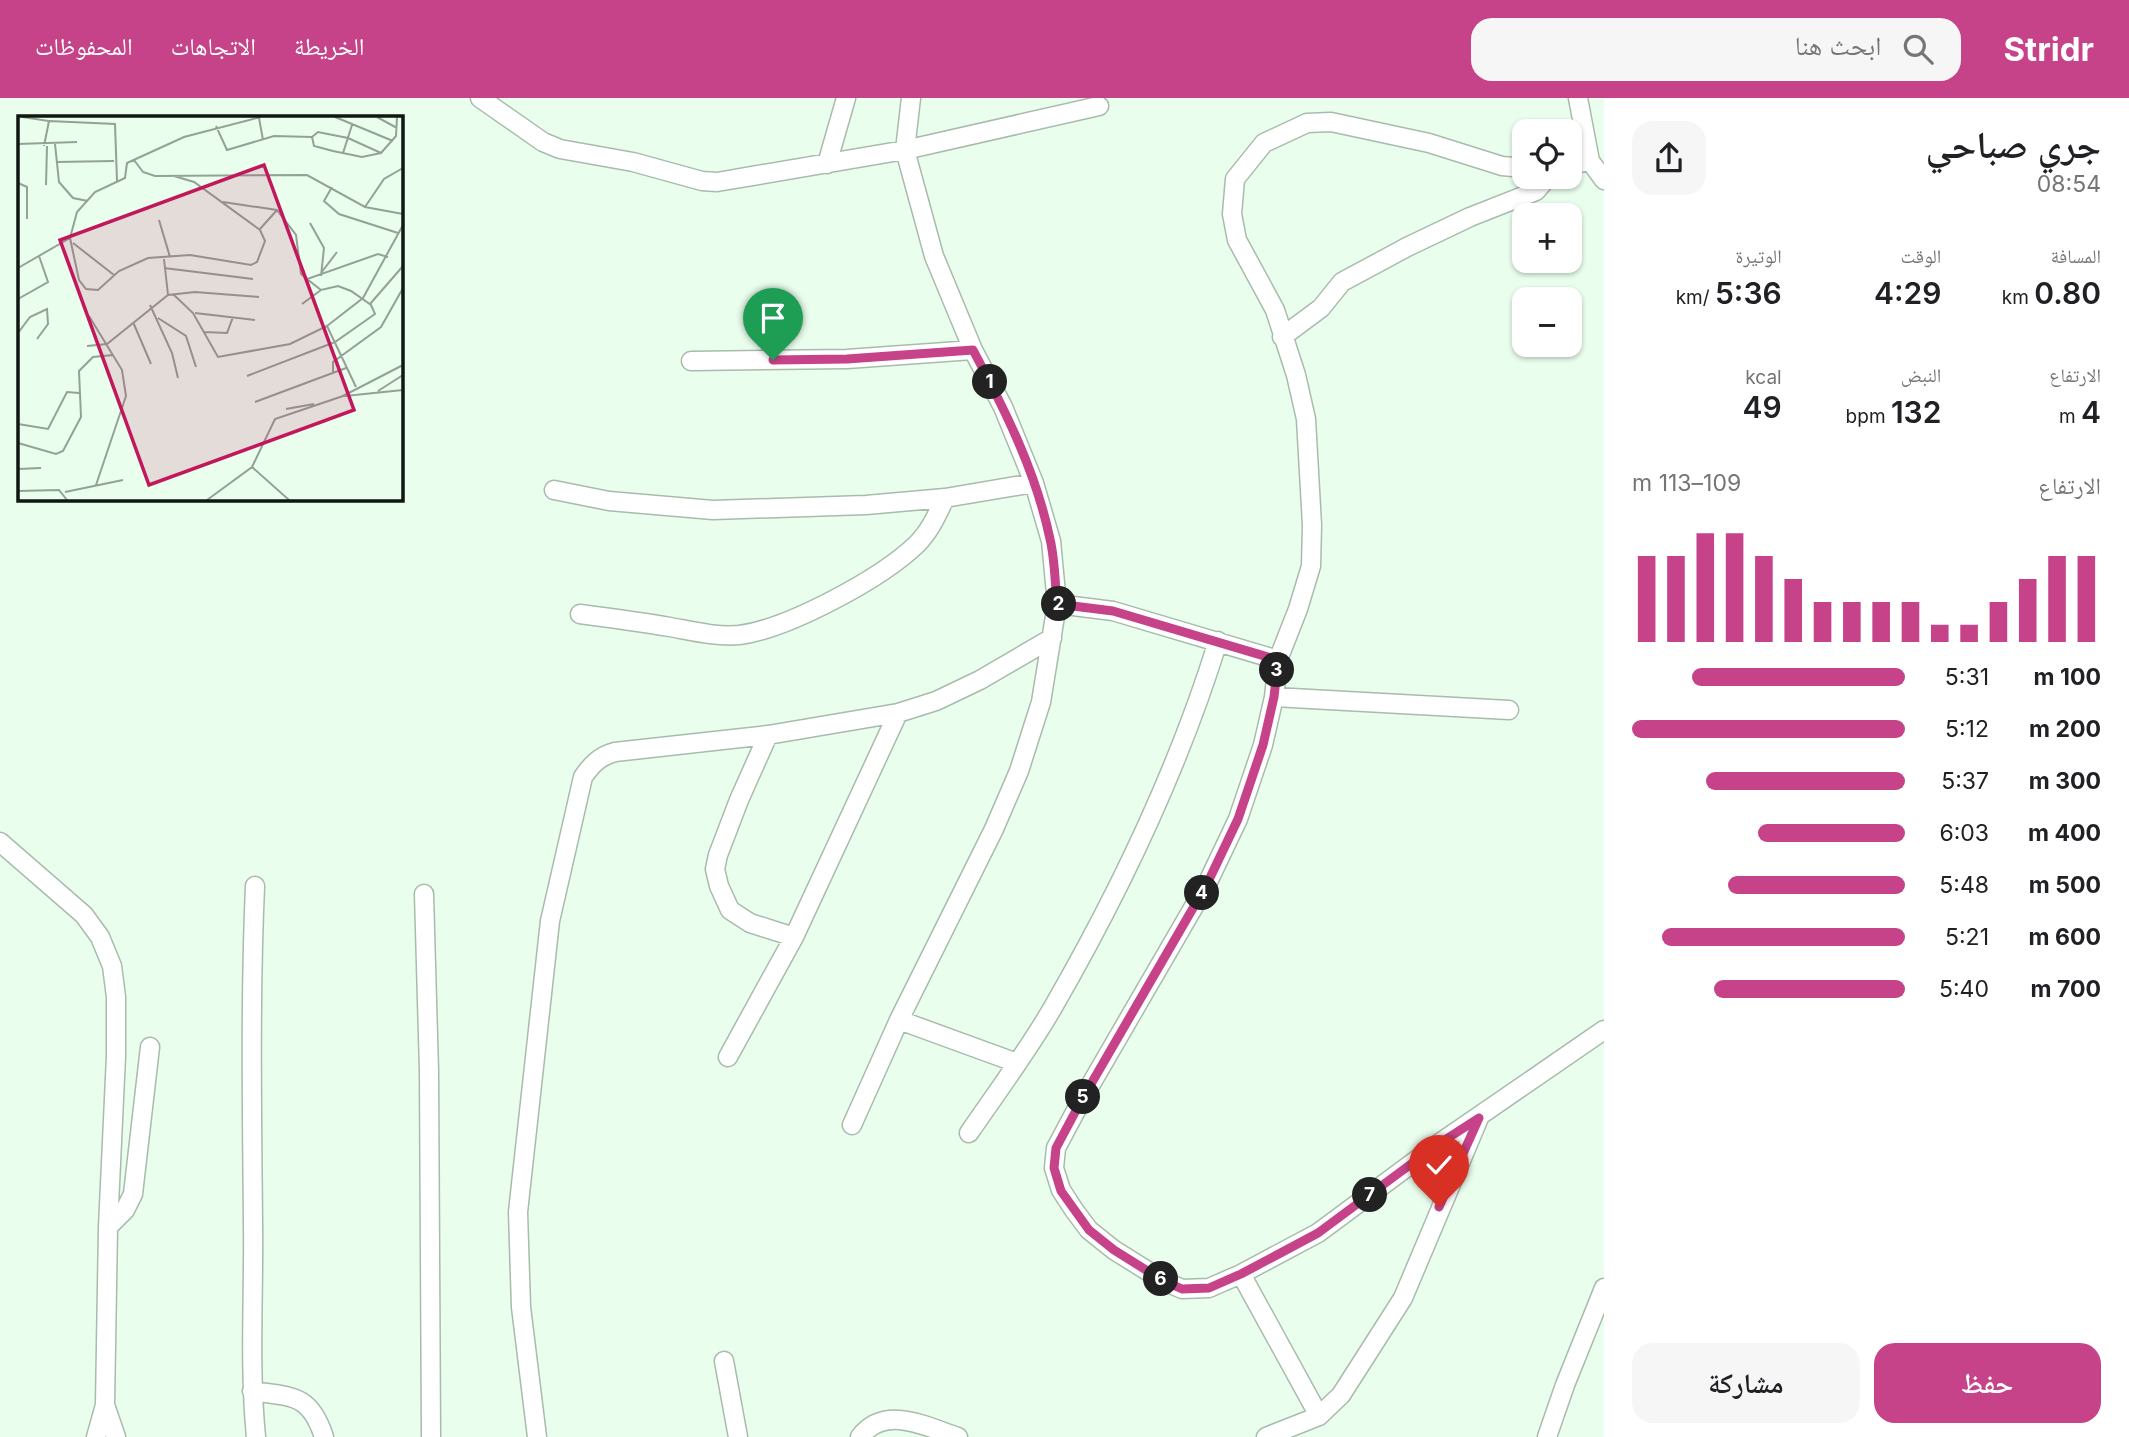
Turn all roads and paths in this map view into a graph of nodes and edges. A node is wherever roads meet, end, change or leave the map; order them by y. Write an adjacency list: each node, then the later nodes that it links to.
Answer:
1 (480, 98): 9 (street)
2 (846, 98): 9 (street)
3 (911, 98): 6 (street)
4 (1578, 98): 7 (street)
5 (1099, 106): 6 (street)
6 (905, 150): 9 (street); 14 (street)
7 (1590, 161): 8 (street); 11 (street)
8 (1582, 163)
9 (827, 164)
10 (1512, 167): 13 (street)
11 (1604, 180)
12 (1538, 189): 13 (street)
13 (1282, 337): 23 (street)
14 (973, 350): 15 (street); 16 (street)
15 (691, 361)
16 (1034, 483): 18 (street); 19 (street)
17 (554, 491): 18 (street)
18 (945, 499): 20 (street)
19 (1057, 604): 21 (street); 22 (street)
20 (580, 614)
21 (1052, 638): 26 (street); 32 (street)
22 (1218, 641): 23 (street); 36 (street)
23 (1278, 660): 24 (street)
24 (1274, 697): 25 (street); 41 (street)
25 (1508, 710)
26 (898, 713): 27 (street); 31 (street)
27 (768, 735): 31 (street); 52 (street)
28 (0, 842): 40 (street)
29 (255, 886): 44 (street)
30 (424, 894): 51 (street)
31 (794, 937): 35 (street)
32 (900, 1020): 36 (street); 38 (street)
33 (1604, 1030): 37 (street)
34 (150, 1047): 40 (street)
35 (727, 1057)
36 (1017, 1063): 39 (street)
37 (1479, 1118): 41 (street); 46 (street)
38 (852, 1125)
39 (969, 1133)
40 (108, 1227): 45 (street)
41 (1241, 1274): 46 (street)
42 (1604, 1288): 57 (street)
43 (724, 1361): 53 (street)
44 (252, 1391): 49 (street); 50 (street)
45 (105, 1405): 47 (street); 48 (street)
46 (1319, 1416): 56 (street)
47 (96, 1437)
48 (116, 1437)
49 (256, 1437)
50 (324, 1437)
51 (431, 1437)
52 (537, 1437)
53 (738, 1437)
54 (860, 1437): 55 (street)
55 (958, 1437)
56 (1266, 1437)
57 (1547, 1437)

